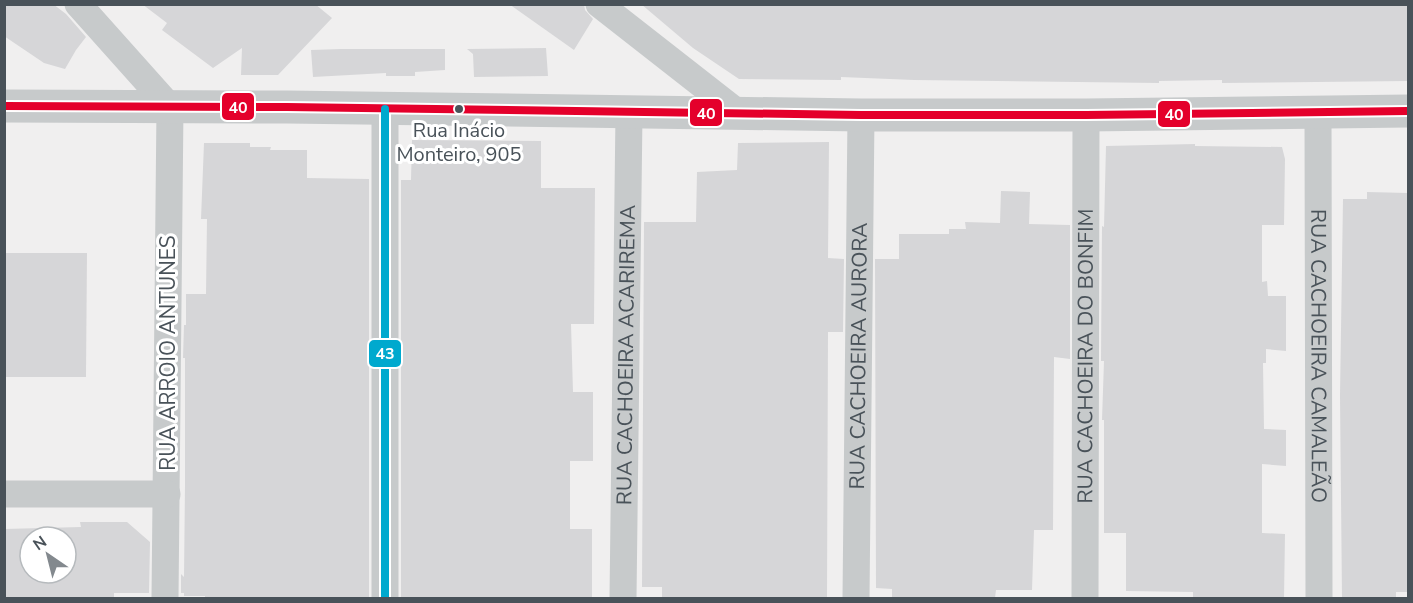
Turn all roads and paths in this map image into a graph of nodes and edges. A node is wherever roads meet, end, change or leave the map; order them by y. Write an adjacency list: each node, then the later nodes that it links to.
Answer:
1 (78, 4): 4 (street)
2 (599, 4): 7 (street)
3 (4, 106): 4 (street)
4 (170, 107): 5 (street); 13 (street, RUA ARROIO ANTUNES)
5 (385, 109): 9 (street); 15 (street)
6 (1408, 111): 8 (street)
7 (737, 112): 9 (street); 10 (street)
8 (1318, 112): 11 (street); 19 (street, RUA CACHOEIRA CAMALEÃO)
9 (629, 113): 16 (street, RUA CACHOEIRA ACARIREMA)
10 (861, 115): 11 (street); 17 (street, RUA CACHOEIRA AURORA)
11 (1086, 115): 18 (street, RUA CACHOEIRA DO BONFIM)
12 (4, 494): 13 (street)
13 (167, 494): 14 (street, RUA ARROIO ANTUNES)
14 (165, 598)
15 (385, 598)
16 (623, 598)
17 (856, 598)
18 (1085, 598)
19 (1319, 598)

